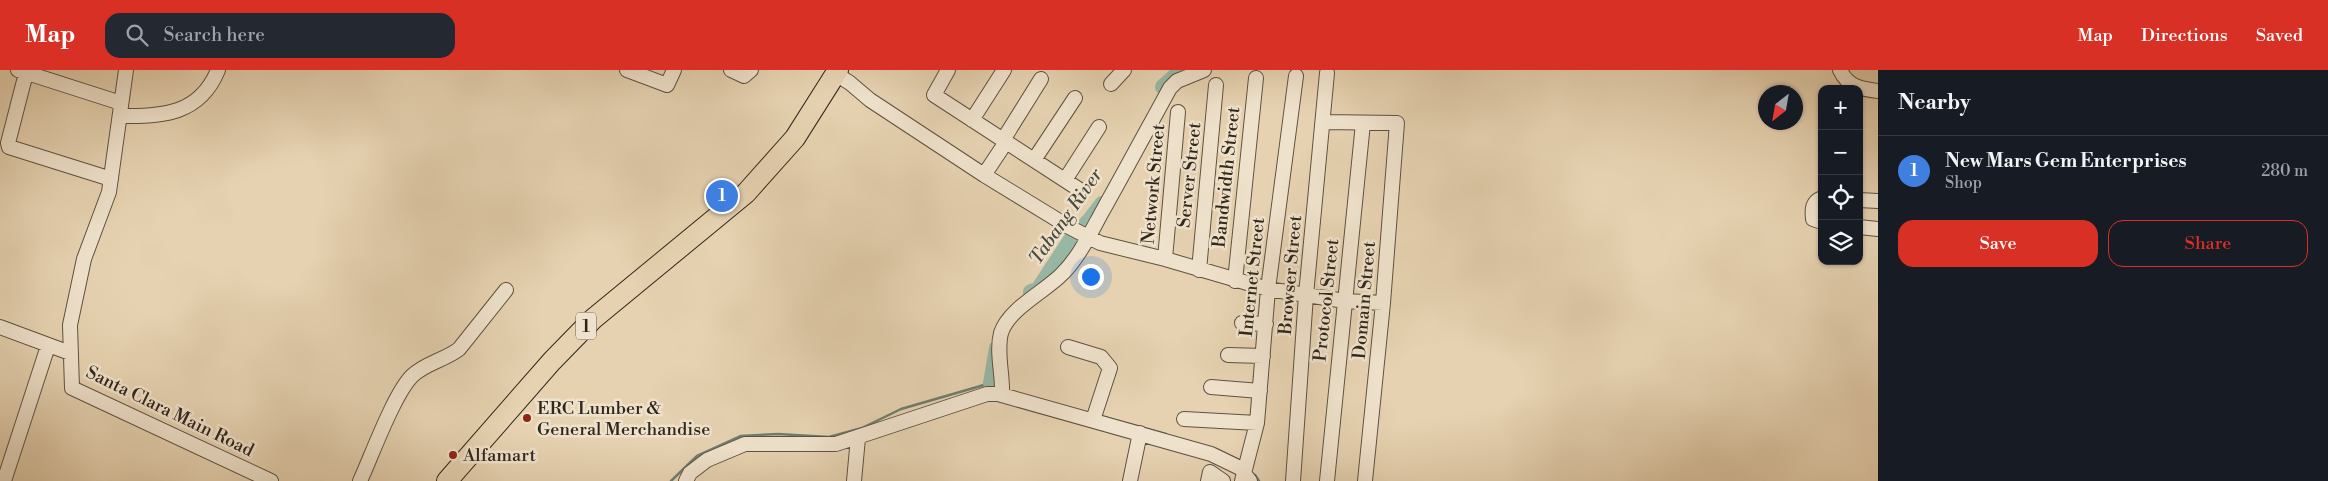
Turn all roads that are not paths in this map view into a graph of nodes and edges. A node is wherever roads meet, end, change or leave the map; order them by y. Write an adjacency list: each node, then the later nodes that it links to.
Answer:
1 (126, 70): 22 (street, Santa Clara Main Road)
2 (218, 70): 22 (street)
3 (627, 70): 4 (street)
4 (674, 70)
5 (731, 70): 13 (street)
6 (948, 70): 24 (street)
7 (1004, 70): 24 (street)
8 (1124, 70): 18 (street)
9 (1204, 70): 40 (street)
10 (1840, 70): 20 (street)
11 (22, 71): 22 (street); 31 (street)
12 (837, 72): 30 (street); 69 (highway, 1)
13 (748, 73)
14 (1327, 73): 25 (street, Browser Street)
15 (1296, 76): 44 (street, Internet Street)
16 (1256, 78): 43 (street, Bandwidth Street)
17 (1041, 79): 28 (street)
18 (1111, 84)
19 (1216, 85): 42 (street, Server Street)
20 (1878, 91)
21 (1075, 98): 29 (street)
22 (121, 109): 31 (street, Santa Clara Main Road)
23 (1178, 112): 41 (street, Network Street)
24 (972, 120): 28 (street)
25 (1324, 122): 26 (street); 46 (street, Browser Street)
26 (1363, 123): 47 (street, Protocol Street); 48 (street, Domain Street)
27 (1099, 127): 32 (street)
28 (1004, 141): 29 (street); 30 (street)
29 (1034, 160): 32 (street)
30 (984, 175): 40 (street)
31 (110, 179): 54 (street, Santa Clara Main Road)
32 (1065, 180): 33 (street)
33 (1080, 190)
34 (1818, 199): 37 (street)
35 (1863, 200): 36 (street)
36 (1878, 201)
37 (1818, 221)
38 (1863, 227): 39 (street)
39 (1878, 229)
40 (1086, 236): 41 (street); 59 (street)
41 (1165, 259): 42 (street)
42 (1198, 270): 43 (street)
43 (1234, 281): 44 (street)
44 (1268, 289): 46 (street); 50 (street, Internet Street)
45 (506, 290): 68 (street)
46 (1306, 295): 47 (street); 75 (street, Browser Street)
47 (1345, 301): 48 (street); 76 (street, Protocol Street)
48 (1383, 303): 77 (street, Domain Street)
49 (1242, 323): 50 (street)
50 (1266, 324): 56 (street, Internet Street)
51 (0, 327): 52 (street)
52 (48, 346): 54 (street); 66 (street)
53 (1068, 347): 60 (street)
54 (70, 353): 67 (street, Santa Clara Main Road)
55 (1228, 355): 56 (street)
56 (1263, 356): 58 (street, Internet Street)
57 (1211, 387): 58 (street)
58 (1260, 390): 62 (street, Internet Street)
59 (1002, 394): 60 (street); 64 (street)
60 (1094, 416): 63 (street)
61 (1184, 419): 62 (street)
62 (1257, 423): 65 (street, Internet Street)
63 (1140, 433): 65 (street); 72 (street)
64 (858, 438): 70 (street); 71 (street)
65 (1245, 479)
66 (4, 481)
67 (272, 481)
68 (360, 481)
69 (447, 481)
70 (686, 481)
71 (854, 481)
72 (1130, 481)
73 (1208, 481): 74 (street)
74 (1223, 481)
75 (1293, 481)
76 (1327, 481)
77 (1366, 481)

